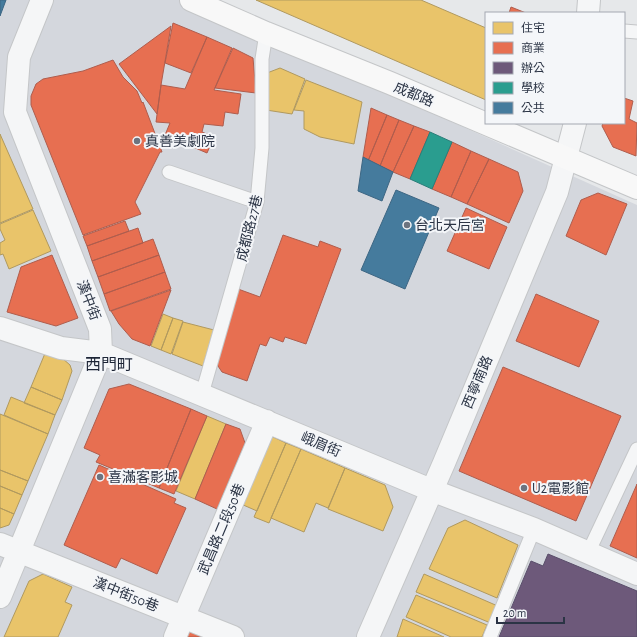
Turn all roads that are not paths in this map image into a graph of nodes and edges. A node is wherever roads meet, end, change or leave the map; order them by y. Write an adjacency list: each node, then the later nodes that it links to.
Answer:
1 (42, 0): 16 (street, 漢中街)
2 (191, 0): 7 (main road, 成都路)
3 (589, 0): 4 (street)
4 (588, 12)
5 (625, 31): 6 (lane)
6 (637, 32)
7 (266, 33): 8 (main road, 成都路); 14 (lane, 成都路27巷)
8 (485, 124)
9 (486, 124): 11 (main road, 成都路)
10 (575, 124): 11 (street, 西寧南路)
11 (565, 158): 13 (main road, 成都路); 20 (street, 西寧南路)
12 (169, 172): 14 (lane)
13 (637, 188)
14 (258, 202): 17 (lane, 成都路27巷)
15 (0, 328): 16 (street, 峨眉街)
16 (101, 353): 17 (street, 峨眉街); 22 (street, 漢中街)
17 (202, 394): 18 (street, 峨眉街)
18 (266, 421): 20 (street, 峨眉街); 26 (street, 武昌路二段50巷)
19 (637, 449): 23 (lane)
20 (431, 490): 21 (street, 峨眉街); 29 (street, 西寧南路)
21 (534, 529): 23 (street, 峨眉街); 30 (lane)
22 (9, 548): 25 (street, 漢中街); 26 (street, 漢中街50巷)
23 (588, 553): 24 (street, 峨眉街)
24 (637, 574)
25 (0, 597)
26 (184, 617): 27 (street, 武昌路二段50巷); 28 (street, 漢中街50巷)
27 (175, 637)
28 (233, 637)
29 (368, 637)
30 (490, 637)

